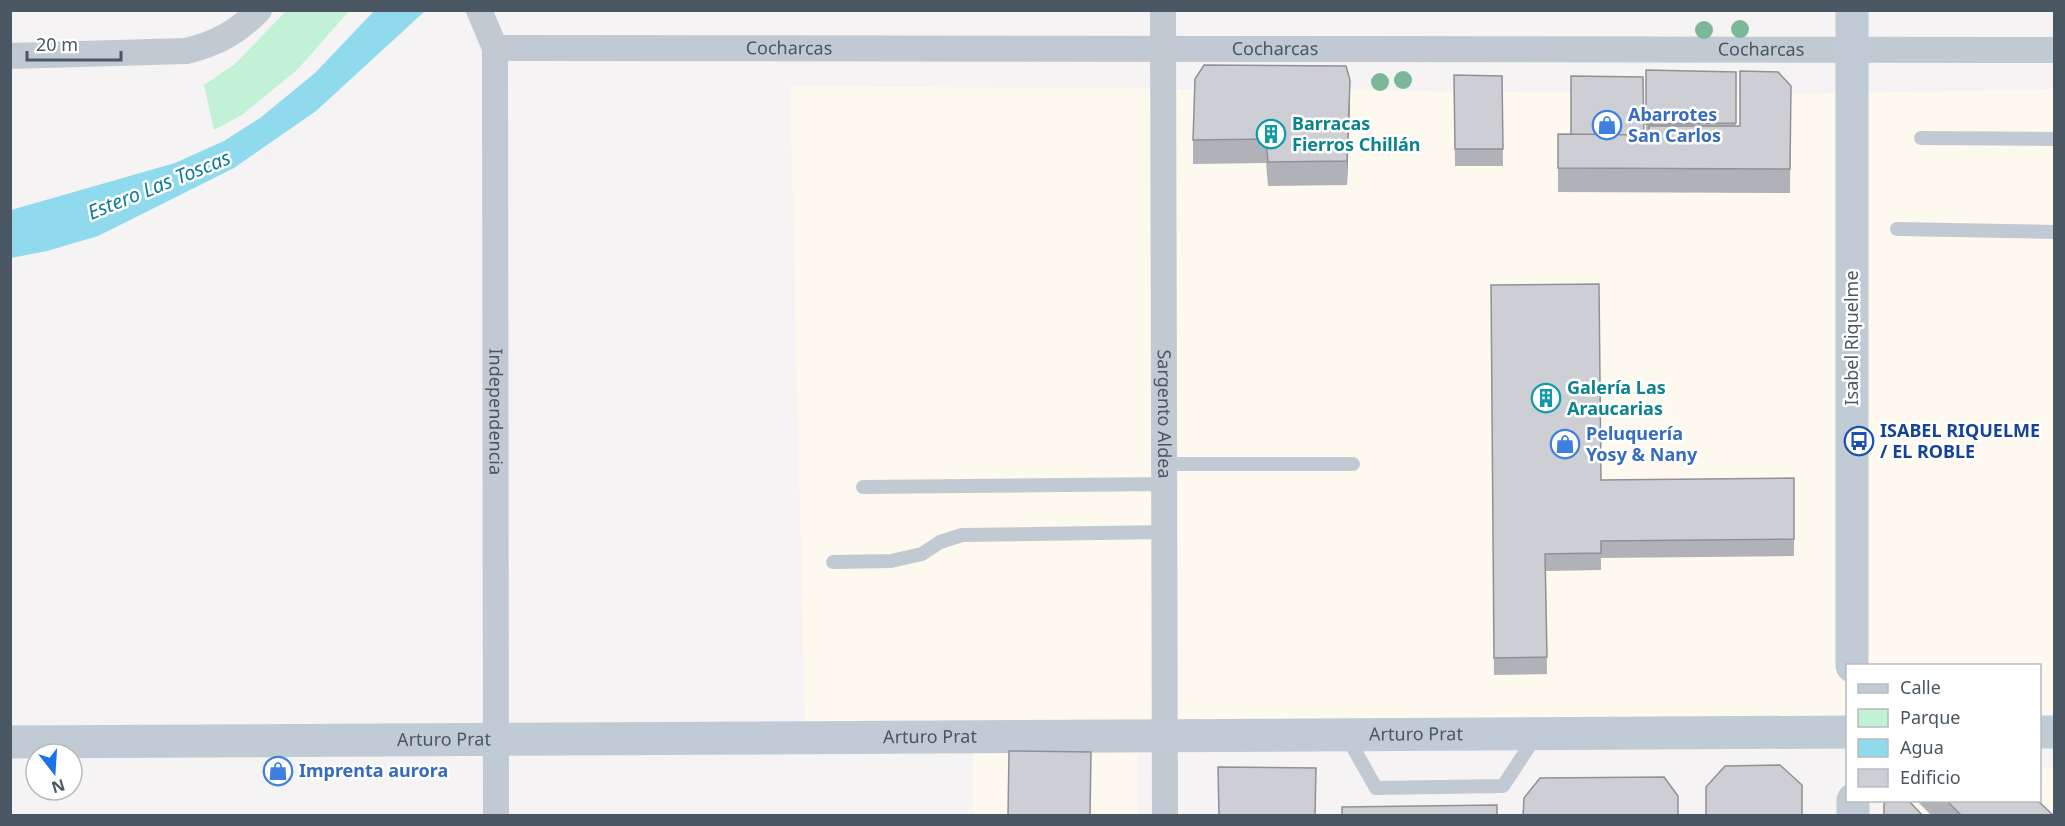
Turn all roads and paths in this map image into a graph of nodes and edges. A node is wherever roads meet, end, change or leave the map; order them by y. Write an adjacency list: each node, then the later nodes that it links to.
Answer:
1 (259, 10): 9 (street)
2 (478, 10): 5 (street, Independencia)
3 (1163, 10): 6 (street, Sargento Aldea)
4 (1852, 10): 7 (street, Isabel Riquelme)
5 (495, 48): 6 (street, Cocharcas); 24 (street, Independencia)
6 (1163, 50): 7 (street, Cocharcas); 15 (street, Sargento Aldea)
7 (1852, 50): 8 (street, Cocharcas); 19 (street, Isabel Riquelme)
8 (2055, 50)
9 (10, 56)
10 (1921, 138): 11 (lane)
11 (2055, 139)
12 (1898, 229): 13 (lane)
13 (2055, 232)
14 (1353, 465): 15 (lane)
15 (1165, 474): 16 (lane); 17 (street, Sargento Aldea)
16 (863, 487)
17 (1165, 532): 18 (lane); 23 (street, Sargento Aldea)
18 (832, 562)
19 (1852, 664)
20 (1846, 732): 22 (street, Arturo Prat)
21 (1346, 734): 22 (street, Arturo Prat); 22 (lane); 23 (street, Arturo Prat)
22 (1537, 734)
23 (1165, 735): 24 (street, Arturo Prat); 27 (street, Sargento Aldea)
24 (497, 739): 25 (street, Arturo Prat); 26 (street, Independencia)
25 (10, 742)
26 (496, 816)
27 (1165, 816)

